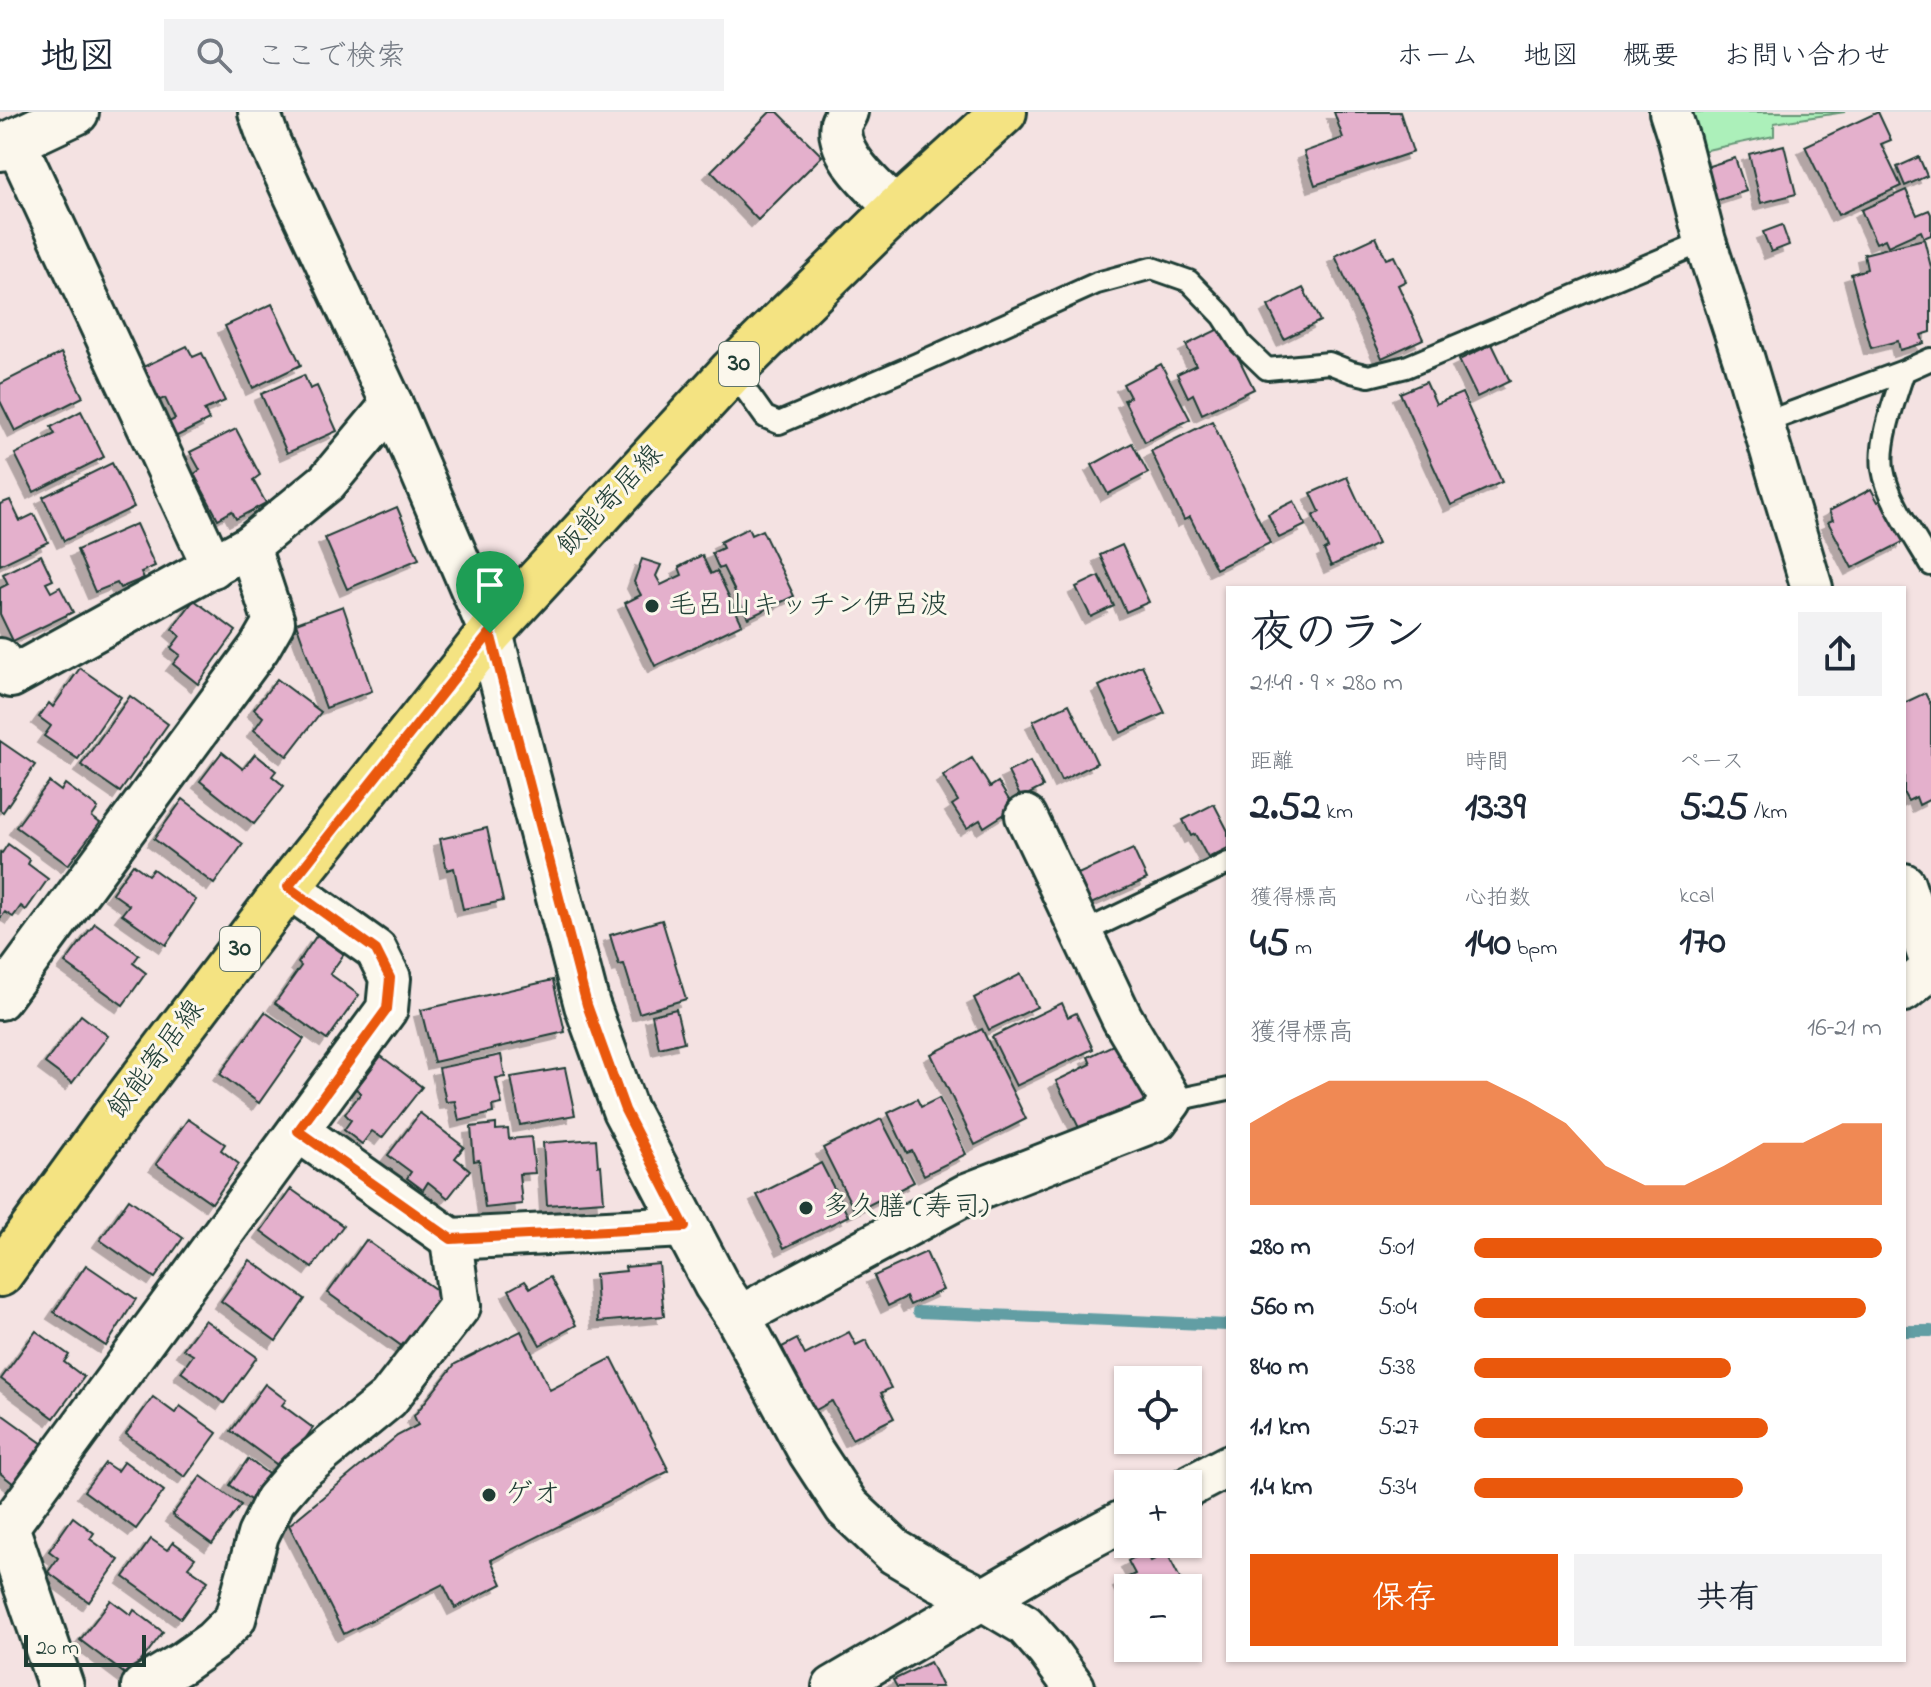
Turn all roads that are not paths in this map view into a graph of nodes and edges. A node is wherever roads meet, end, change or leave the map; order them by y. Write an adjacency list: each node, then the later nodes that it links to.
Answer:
1 (76, 112): 6 (street)
2 (259, 112): 12 (street)
3 (847, 112): 7 (street)
4 (1004, 112): 7 (main road, 飯能寄居線 / 30)
5 (1670, 112): 8 (street)
6 (7, 144): 16 (street)
7 (897, 209): 10 (main road, 飯能寄居線 / 30)
8 (1705, 241): 10 (lane); 13 (street)
9 (1931, 359): 11 (lane)
10 (732, 371): 18 (main road, 飯能寄居線 / 30)
11 (1904, 371): 13 (lane); 15 (lane)
12 (392, 404): 14 (street); 18 (street)
13 (1763, 423): 17 (street)
14 (249, 546): 16 (street); 26 (street)
15 (1931, 565)
16 (213, 567): 19 (street)
17 (1811, 586)
18 (490, 633): 22 (main road, 飯能寄居線 / 30); 31 (street)
19 (0, 659)
20 (1026, 816): 24 (street)
21 (1226, 864): 24 (lane)
22 (288, 887): 30 (street); 33 (main road, 飯能寄居線 / 30)
23 (1906, 890): 25 (street)
24 (1082, 933): 29 (street)
25 (1931, 966): 27 (street)
26 (5, 982)
27 (1906, 989)
28 (1226, 1089): 29 (lane)
29 (1171, 1101): 34 (street)
30 (298, 1131): 32 (street); 38 (street)
31 (685, 1227): 32 (street); 34 (street)
32 (451, 1239): 41 (street)
33 (0, 1274)
34 (738, 1317): 39 (street)
35 (1226, 1467): 36 (street)
36 (1202, 1480)
37 (1114, 1525): 39 (street)
38 (2, 1528): 40 (street)
39 (983, 1600): 42 (street); 43 (street)
40 (61, 1687)
41 (142, 1687)
42 (833, 1687)
43 (1074, 1687)

